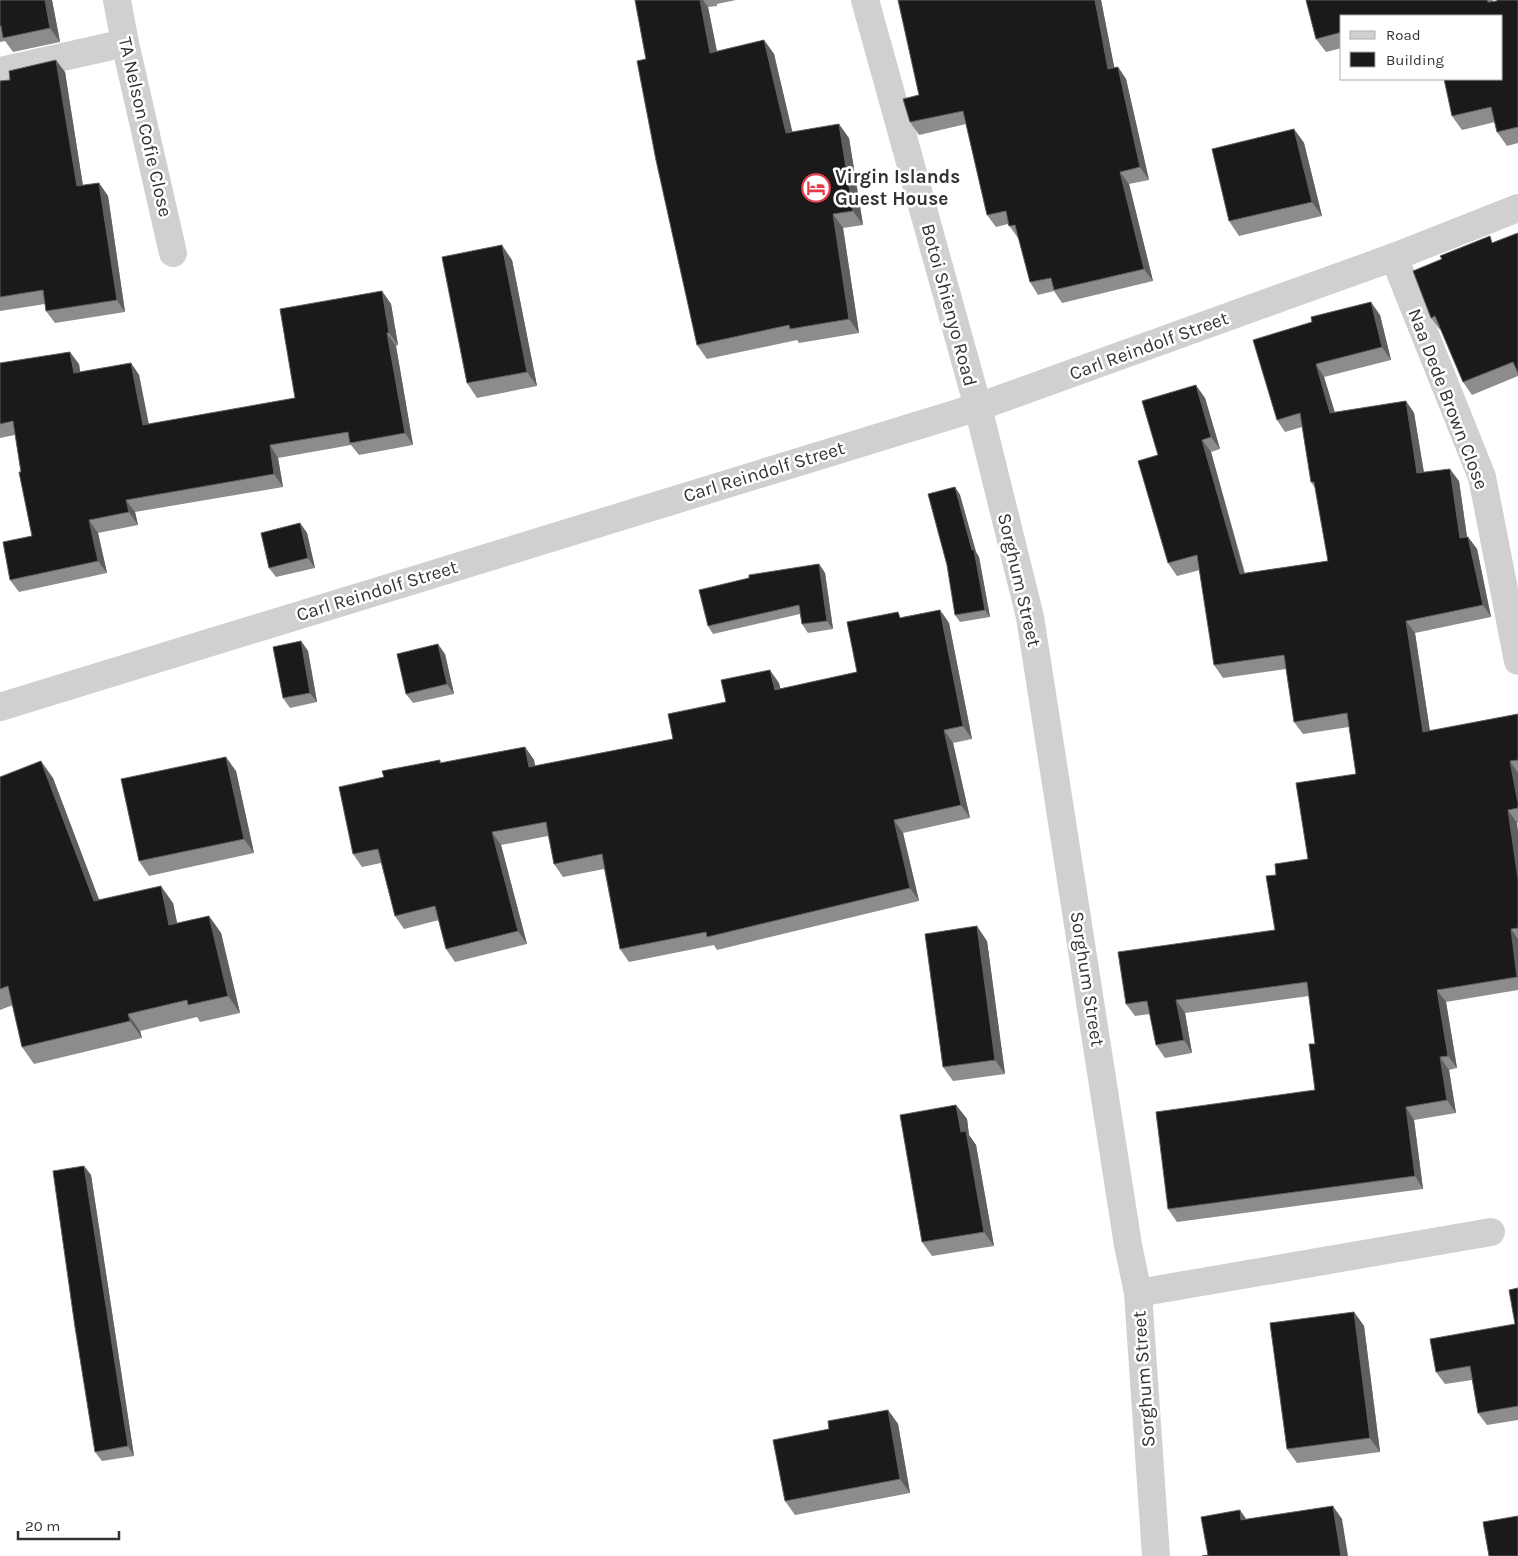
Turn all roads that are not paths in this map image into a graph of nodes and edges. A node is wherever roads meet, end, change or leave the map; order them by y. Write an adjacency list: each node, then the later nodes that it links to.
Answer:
1 (117, 0): 3 (street, TA Nelson Cofie Close)
2 (865, 0): 8 (street, Botoi Shienyo Road)
3 (125, 43): 4 (street); 6 (street, TA Nelson Cofie Close)
4 (0, 71)
5 (1518, 208): 7 (street, Carl Reindolf Street)
6 (173, 253)
7 (1394, 257): 8 (street, Carl Reindolf Street); 9 (street, Naa Dede Brown Close)
8 (978, 407): 10 (street, Carl Reindolf Street); 12 (street, Sorghum Street)
9 (1518, 661)
10 (0, 707)
11 (1492, 1232): 12 (street)
12 (1138, 1293): 13 (street, Sorghum Street)
13 (1156, 1556)

